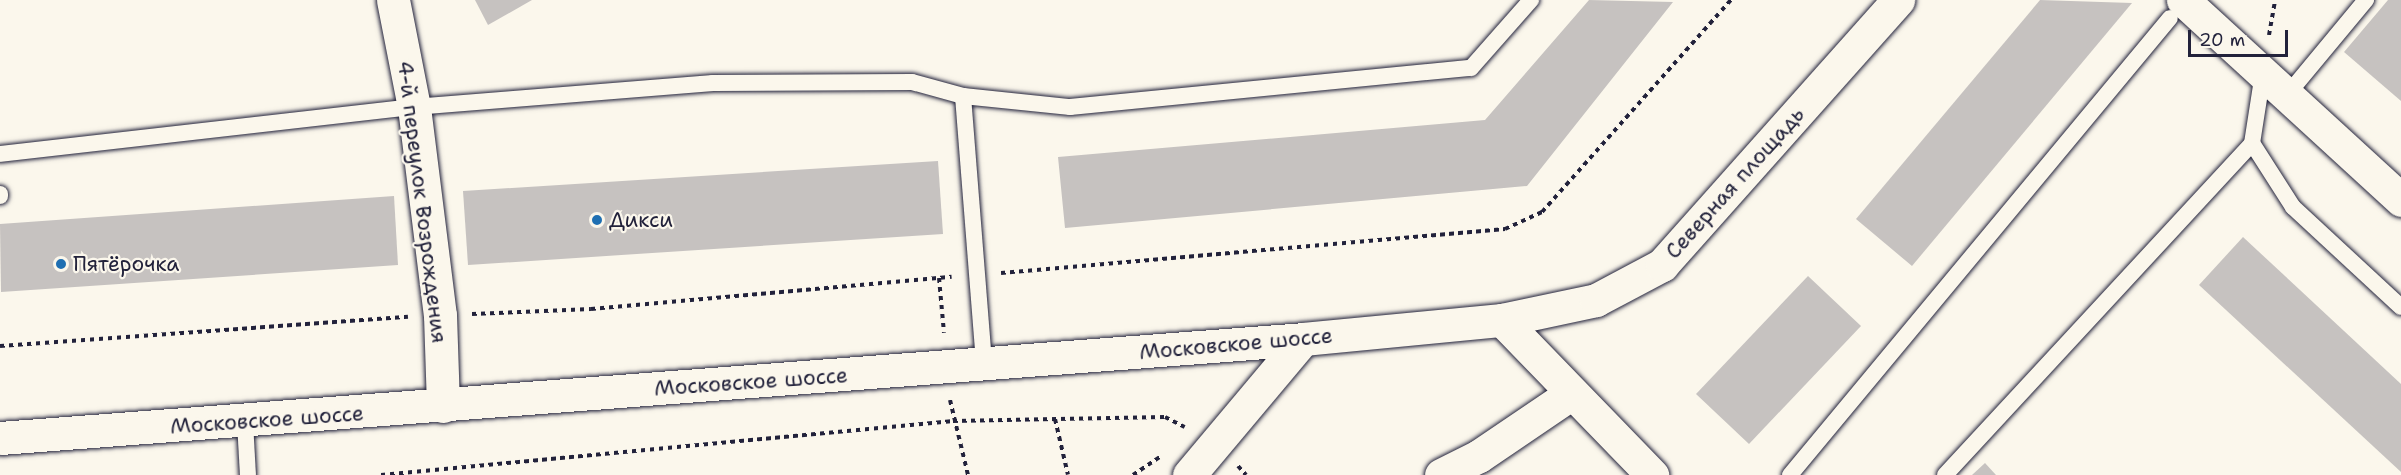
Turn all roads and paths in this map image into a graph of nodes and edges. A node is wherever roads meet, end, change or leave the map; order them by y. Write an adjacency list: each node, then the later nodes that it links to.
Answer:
1 (393, 0): 10 (main road, 4-й переулок Возрождения)
2 (1531, 0): 9 (lane)
3 (1731, 0): 14 (path)
4 (1898, 0): 17 (main road, Северная площадь)
5 (2366, 0): 8 (lane)
6 (2176, 9): 7 (main road); 34 (lane)
7 (2263, 73): 8 (main road); 11 (lane)
8 (2287, 95): 13 (main road)
9 (963, 96): 10 (lane); 14 (lane)
10 (414, 107): 12 (lane); 16 (main road, 4-й переулок Возрождения)
11 (2252, 143): 15 (lane); 35 (lane)
12 (0, 154)
13 (2401, 200)
14 (977, 275): 16 (path); 20 (lane)
15 (2401, 307)
16 (440, 315): 19 (path); 22 (main road, 4-й переулок Возрождения)
17 (1502, 320): 18 (main road, Московское шоссе); 21 (main road)
18 (1303, 339): 20 (main road, Московское шоссе); 26 (main road)
19 (0, 346)
20 (984, 364): 22 (main road, Московское шоссе)
21 (1572, 393): 32 (main road); 33 (main road)
22 (443, 406): 24 (main road, Московское шоссе)
23 (1056, 419): 26 (path); 28 (path); 29 (path)
24 (245, 422): 25 (main road, Московское шоссе); 27 (lane)
25 (0, 438)
26 (1218, 443): 30 (main road); 31 (path)
27 (248, 475)
28 (381, 475)
29 (1068, 475)
30 (1189, 475)
31 (1246, 475)
32 (1441, 475)
33 (1652, 475)
34 (1791, 475)
35 (1944, 475)

